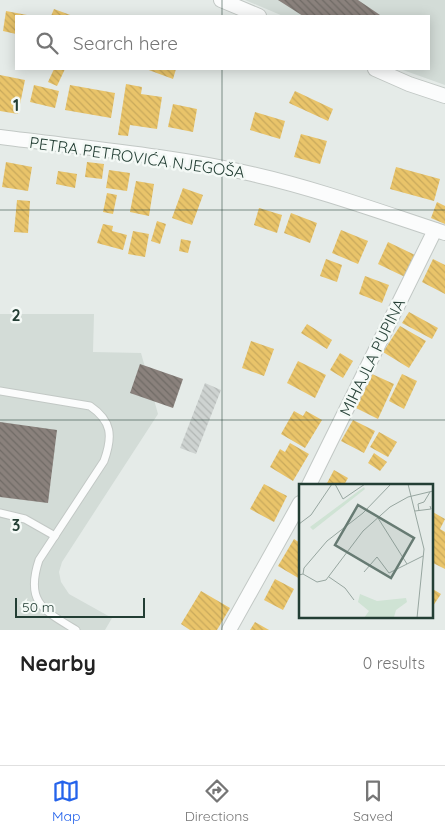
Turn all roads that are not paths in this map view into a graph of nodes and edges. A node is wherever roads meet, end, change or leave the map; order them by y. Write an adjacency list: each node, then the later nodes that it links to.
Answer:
1 (221, 0): 2 (street)
2 (257, 15)
3 (377, 70): 4 (street)
4 (445, 96)
5 (0, 138): 6 (street, PETRA PETROVIĆA NJEGOŠA)
6 (440, 232): 8 (street, MIHAJLA PUPINA)
7 (0, 390): 11 (lane)
8 (310, 484)
9 (299, 505): 13 (street)
10 (0, 513): 11 (lane)
11 (55, 536): 12 (lane)
12 (76, 630)
13 (229, 630)

